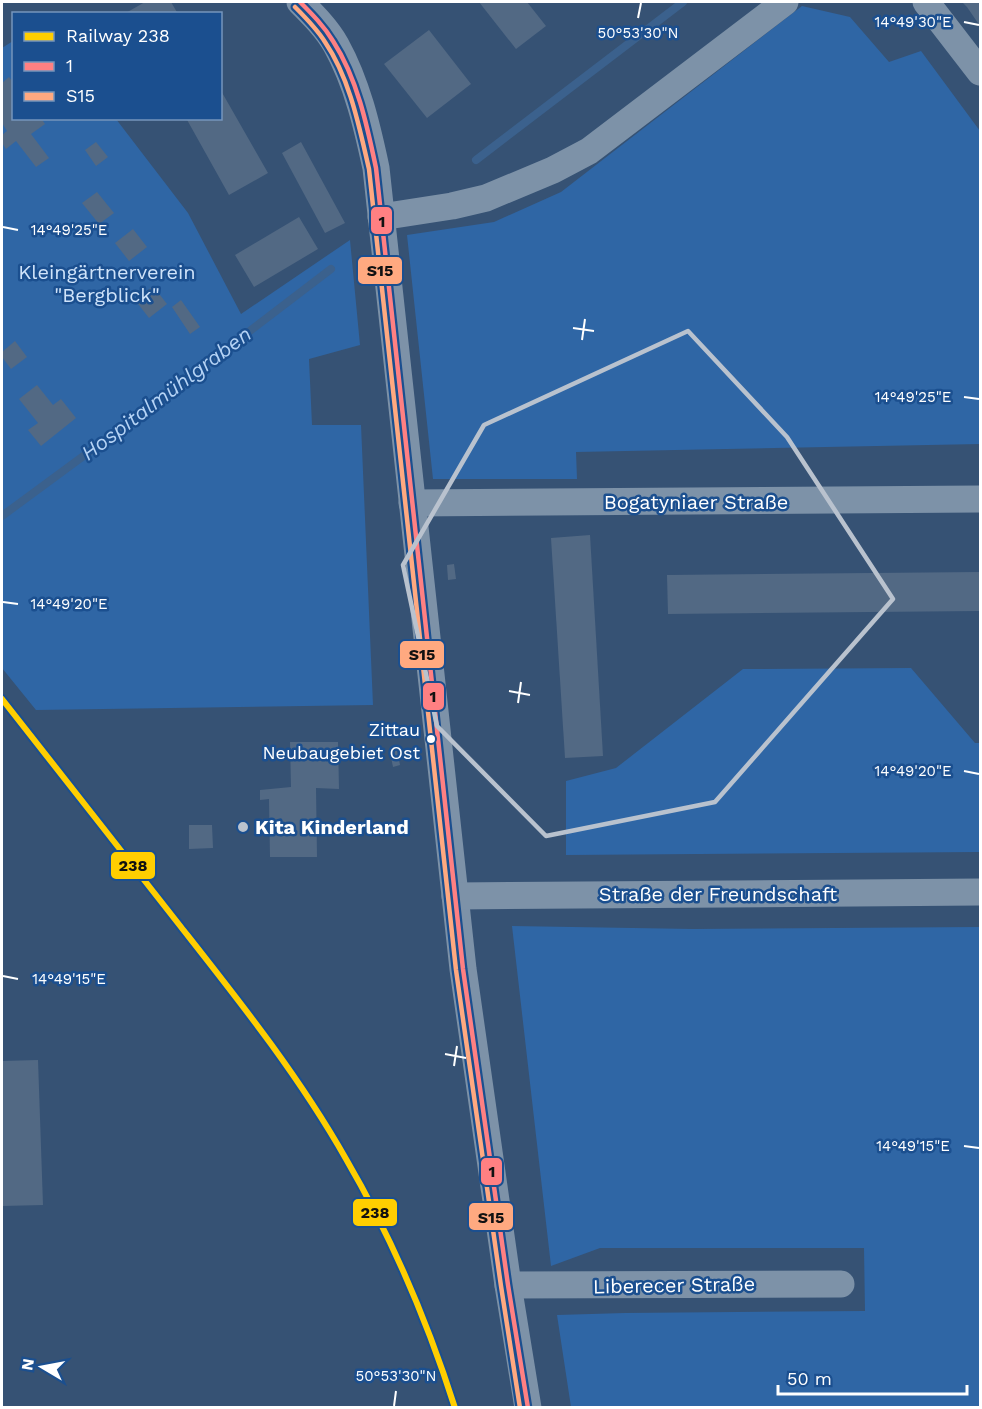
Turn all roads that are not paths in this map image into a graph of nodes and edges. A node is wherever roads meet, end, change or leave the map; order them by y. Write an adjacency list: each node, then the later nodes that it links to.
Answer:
1 (300, 2): 5 (street)
2 (785, 2): 5 (street)
3 (926, 2): 4 (street)
4 (981, 72)
5 (381, 217): 7 (street)
6 (981, 499): 7 (street, Bogatyniaer Straße)
7 (412, 503): 9 (street)
8 (981, 892): 9 (street, Straße der Freundschaft)
9 (455, 896): 11 (street)
10 (841, 1284): 11 (street, Liberecer Straße)
11 (508, 1285): 12 (street)
12 (528, 1407)

